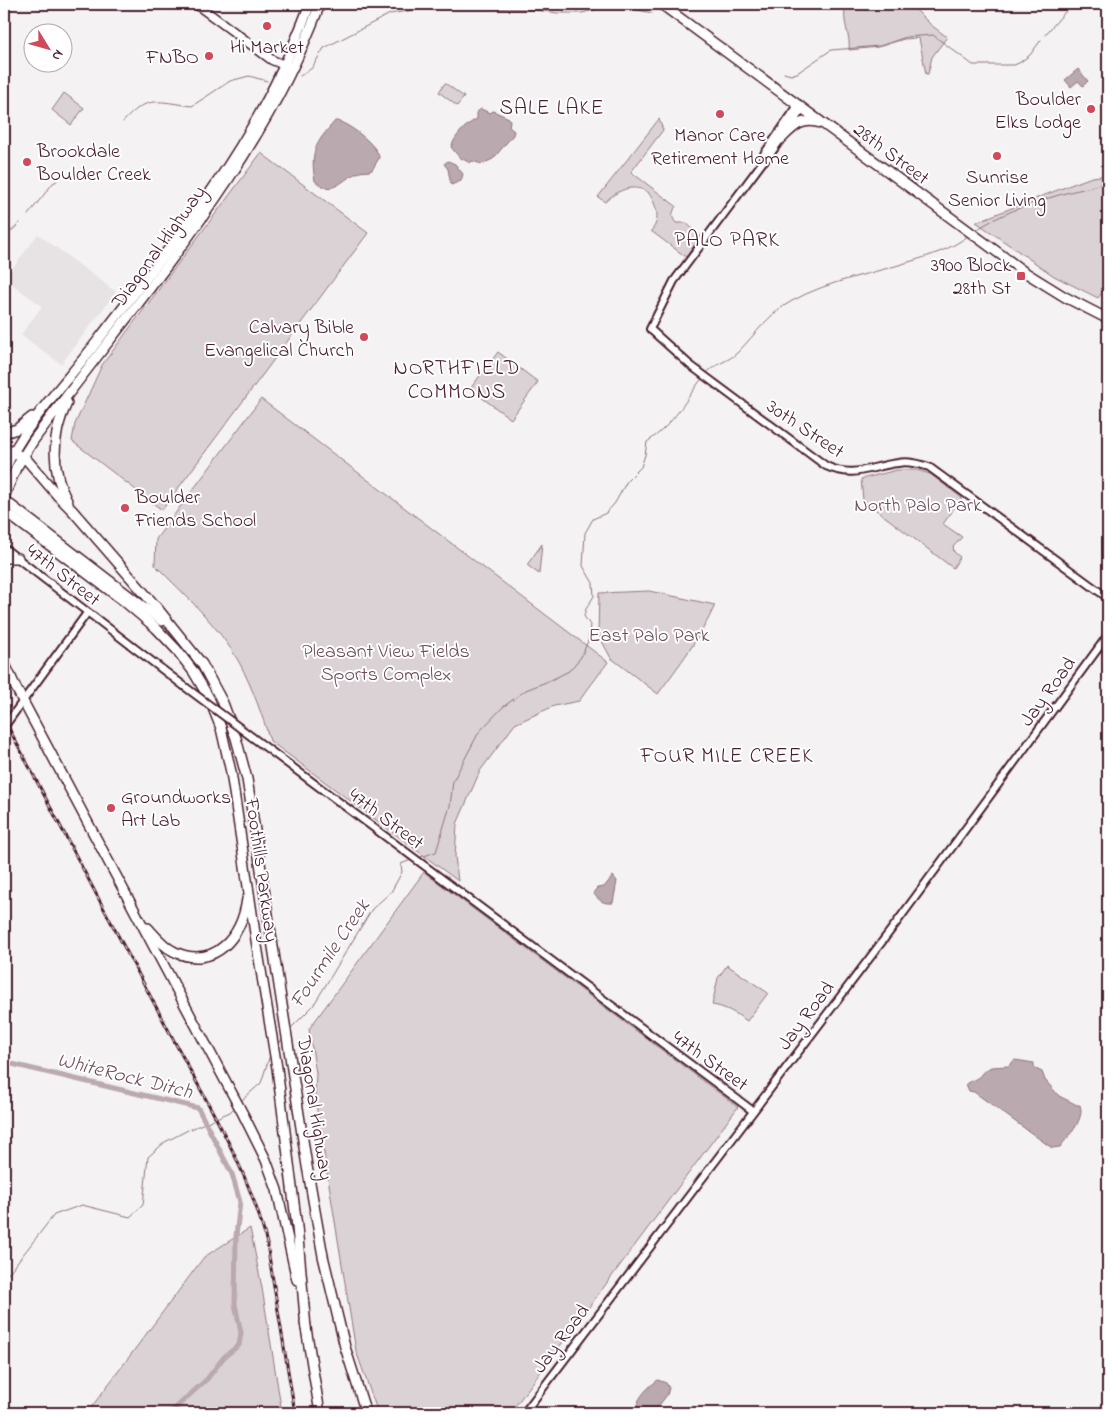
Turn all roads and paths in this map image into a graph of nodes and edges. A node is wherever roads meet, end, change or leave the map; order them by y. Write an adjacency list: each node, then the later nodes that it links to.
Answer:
1 (196, 4): 5 (main road)
2 (310, 4): 5 (highway, Diagonal Highway)
3 (320, 4): 5 (highway, Diagonal Highway)
4 (661, 4): 6 (highway, 28th Street)
5 (288, 67): 10 (highway, Diagonal Highway)
6 (801, 106): 7 (highway, 28th Street); 8 (street); 9 (street)
7 (824, 124): 8 (highway); 11 (highway, 28th Street)
8 (781, 139): 9 (street)
9 (762, 163): 27 (street, 30th Street)
10 (223, 180): 12 (highway, Diagonal Highway); 13 (highway, Diagonal Highway)
11 (1108, 319)
12 (78, 368): 14 (highway); 16 (highway, Diagonal Highway)
13 (76, 385): 17 (highway, Diagonal Highway); 21 (highway)
14 (4, 433)
15 (4, 447): 16 (highway)
16 (13, 451): 17 (highway); 18 (highway, Diagonal Highway)
17 (23, 457): 20 (highway, Diagonal Highway); 21 (highway)
18 (6, 463): 19 (highway, Diagonal Highway)
19 (4, 471)
20 (4, 499): 23 (highway, Foothills Parkway)
21 (72, 510): 30 (highway)
22 (4, 511): 23 (highway, Foothills Parkway)
23 (17, 515): 30 (highway, Foothills Parkway); 34 (highway, Foothills Parkway)
24 (4, 548): 26 (street, 47th Street)
25 (4, 558): 26 (highway)
26 (18, 558): 28 (street, 47th Street)
27 (1108, 598)
28 (87, 613): 32 (street); 36 (street, 47th Street, bridge)
29 (1108, 635): 36 (street, Jay Road)
30 (183, 640): 39 (highway, Diagonal Highway)
31 (4, 662): 32 (highway)
32 (22, 701): 33 (street); 35 (highway)
33 (4, 727)
34 (248, 889): 35 (highway); 37 (highway, Foothills Parkway)
35 (140, 920): 37 (highway)
36 (753, 1111): 40 (street, Jay Road)
37 (306, 1328): 38 (highway)
38 (320, 1413)
39 (366, 1413)
40 (524, 1413)

